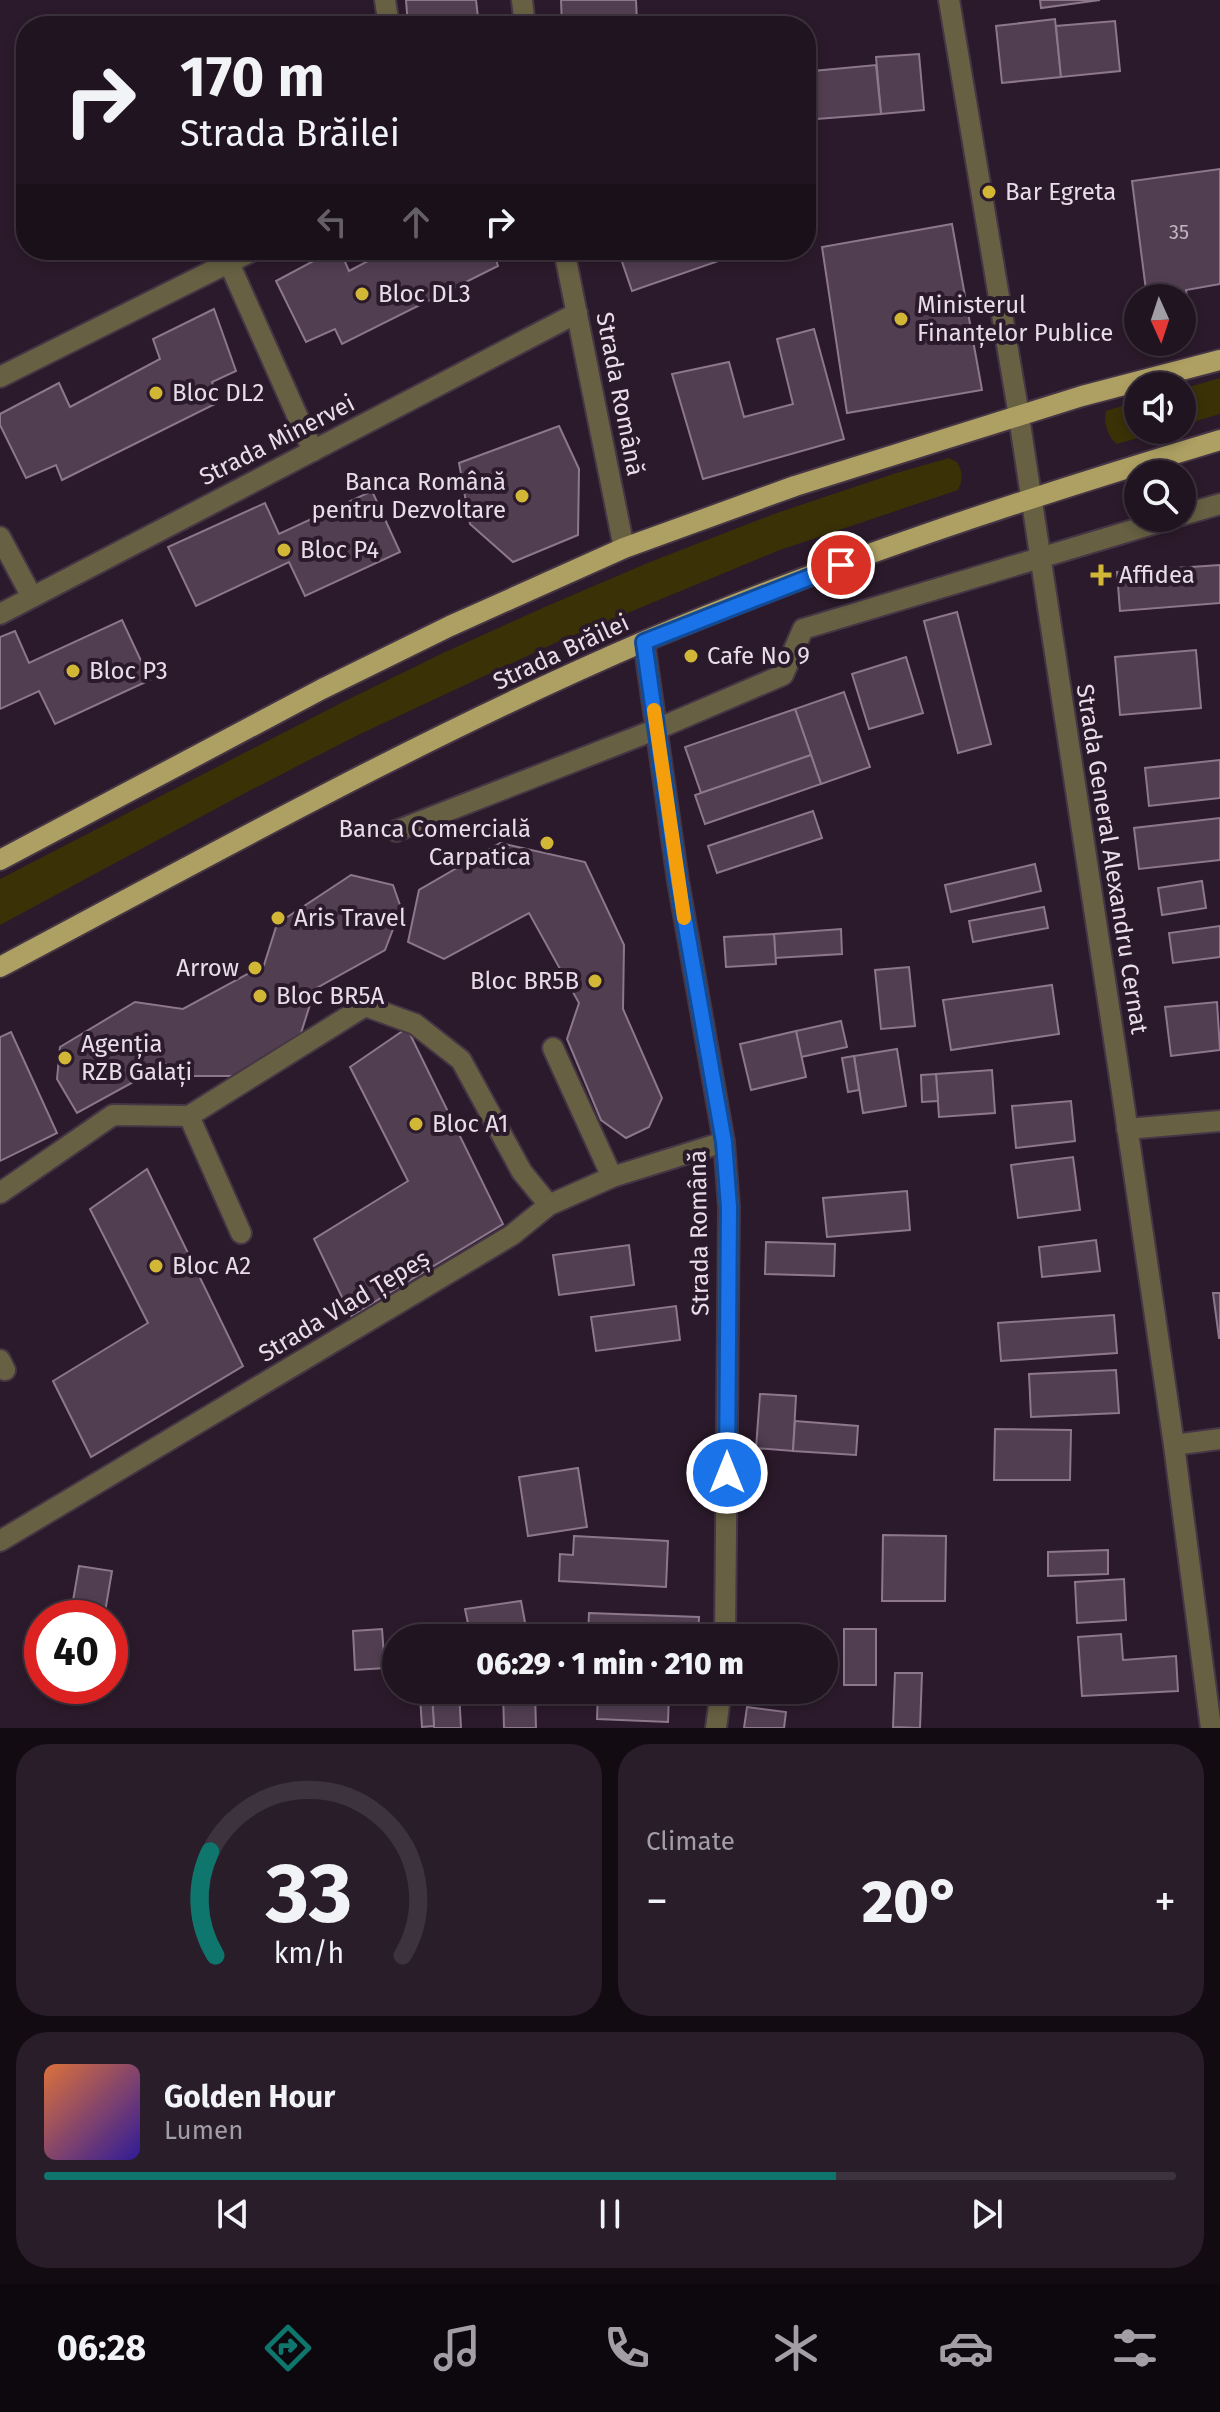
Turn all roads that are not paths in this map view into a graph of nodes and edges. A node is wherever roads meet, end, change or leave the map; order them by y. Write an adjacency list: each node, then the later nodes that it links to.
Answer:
1 (949, 0): 8 (street, Strada General Alexandru Cernat)
2 (235, 260): 4 (street)
3 (566, 260): 5 (street, Strada Română)
4 (229, 263): 7 (street); 10 (street)
5 (577, 313): 10 (street, Strada Minervei); 16 (street, Strada Română)
6 (1220, 360): 8 (main road)
7 (0, 377)
8 (1019, 416): 11 (street, Strada General Alexandru Cernat); 16 (main road)
9 (1220, 440): 11 (main road, Strada Brăilei)
10 (313, 451): 18 (street, Strada Minervei)
11 (1031, 500): 17 (street, Strada General Alexandru Cernat); 20 (main road, Strada Brăilei)
12 (1220, 504): 13 (street)
13 (1196, 511)
14 (1126, 532): 17 (street)
15 (0, 537): 18 (street)
16 (624, 548): 23 (main road)
17 (1039, 558): 21 (street); 28 (street, Strada General Alexandru Cernat)
18 (32, 597): 19 (street, Strada Minervei)
19 (0, 614)
20 (644, 642): 21 (street, Strada Română); 24 (main road, Strada Brăilei)
21 (657, 729): 22 (street); 29 (street, Strada Română)
22 (396, 831)
23 (0, 860)
24 (0, 967)
25 (553, 1048): 30 (street)
26 (189, 1116): 31 (street); 32 (street); 33 (street)
27 (1220, 1121): 28 (street)
28 (1127, 1129): 35 (street, Strada General Alexandru Cernat)
29 (724, 1142): 30 (street, Strada Vlad Țepeș); 37 (street, Strada Română)
30 (612, 1177): 32 (street, Strada Vlad Țepeș)
31 (0, 1193)
32 (549, 1205): 36 (street, Strada Vlad Țepeș)
33 (241, 1233)
34 (1220, 1439): 35 (street)
35 (1174, 1445): 40 (street, Strada General Alexandru Cernat)
36 (0, 1541)
37 (725, 1624)
38 (719, 1704): 39 (street)
39 (716, 1728)
40 (1211, 1728)

